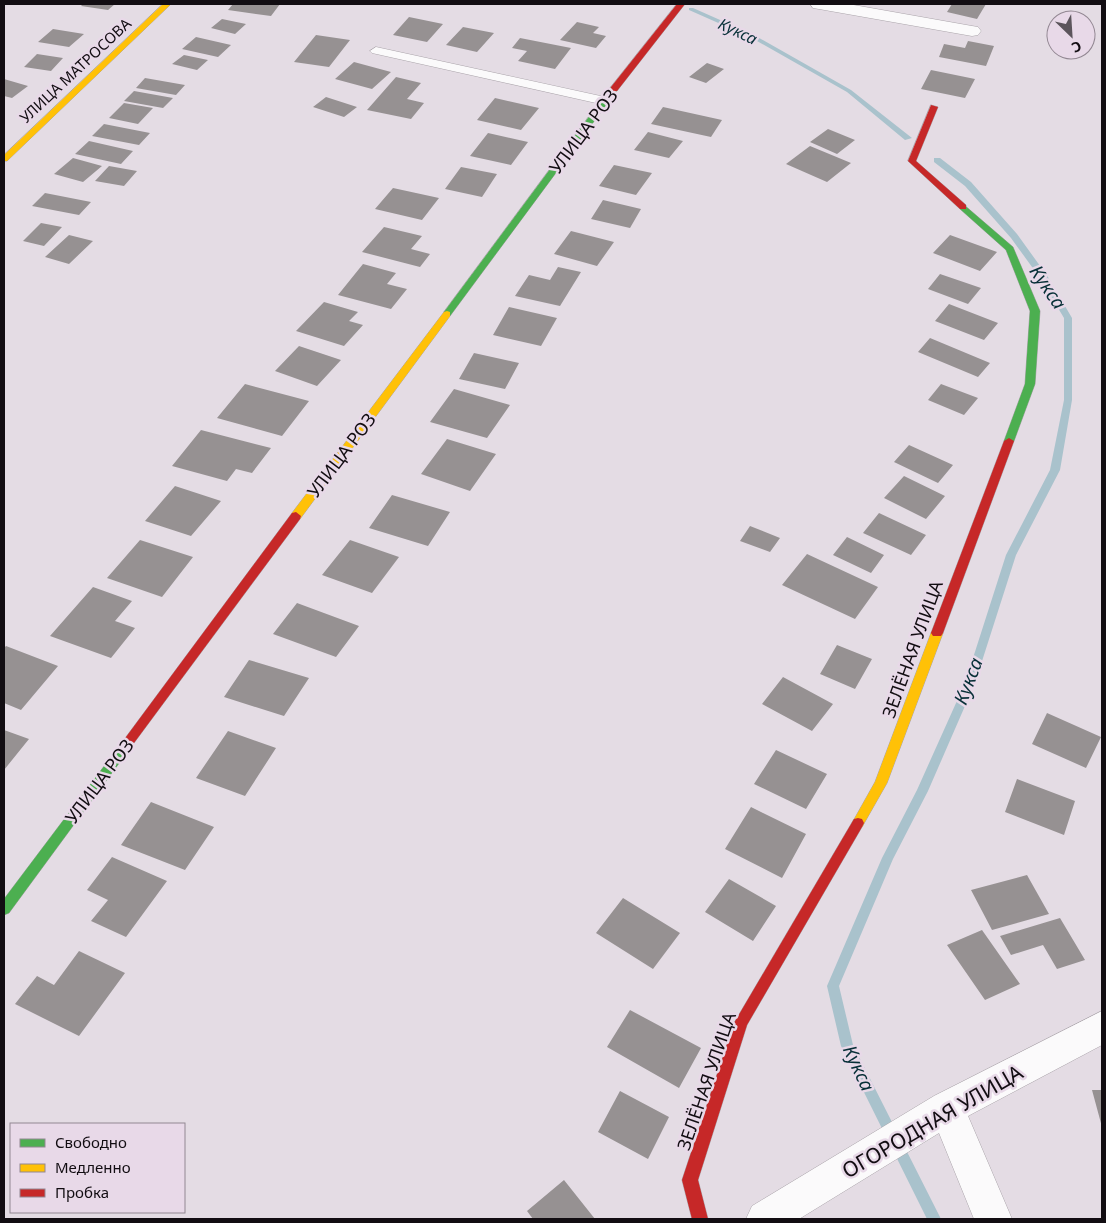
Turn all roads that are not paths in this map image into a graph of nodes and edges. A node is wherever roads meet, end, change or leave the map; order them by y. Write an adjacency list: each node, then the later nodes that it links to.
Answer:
1 (167, 4): 8 (street, УЛИЦА МАТРОСОВА)
2 (681, 4): 6 (street, УЛИЦА РОЗ)
3 (819, 4): 4 (street)
4 (972, 31)
5 (376, 51): 6 (lane)
6 (605, 101): 9 (street, УЛИЦА РОЗ)
7 (934, 107): 12 (street, ЗЕЛЁНАЯ УЛИЦА)
8 (4, 158)
9 (4, 909)
10 (1102, 1027): 11 (street, ОГОРОДНАЯ УЛИЦА)
11 (947, 1108): 13 (street, ОГОРОДНАЯ УЛИЦА); 14 (street)
12 (700, 1219)
13 (765, 1219)
14 (993, 1219)

